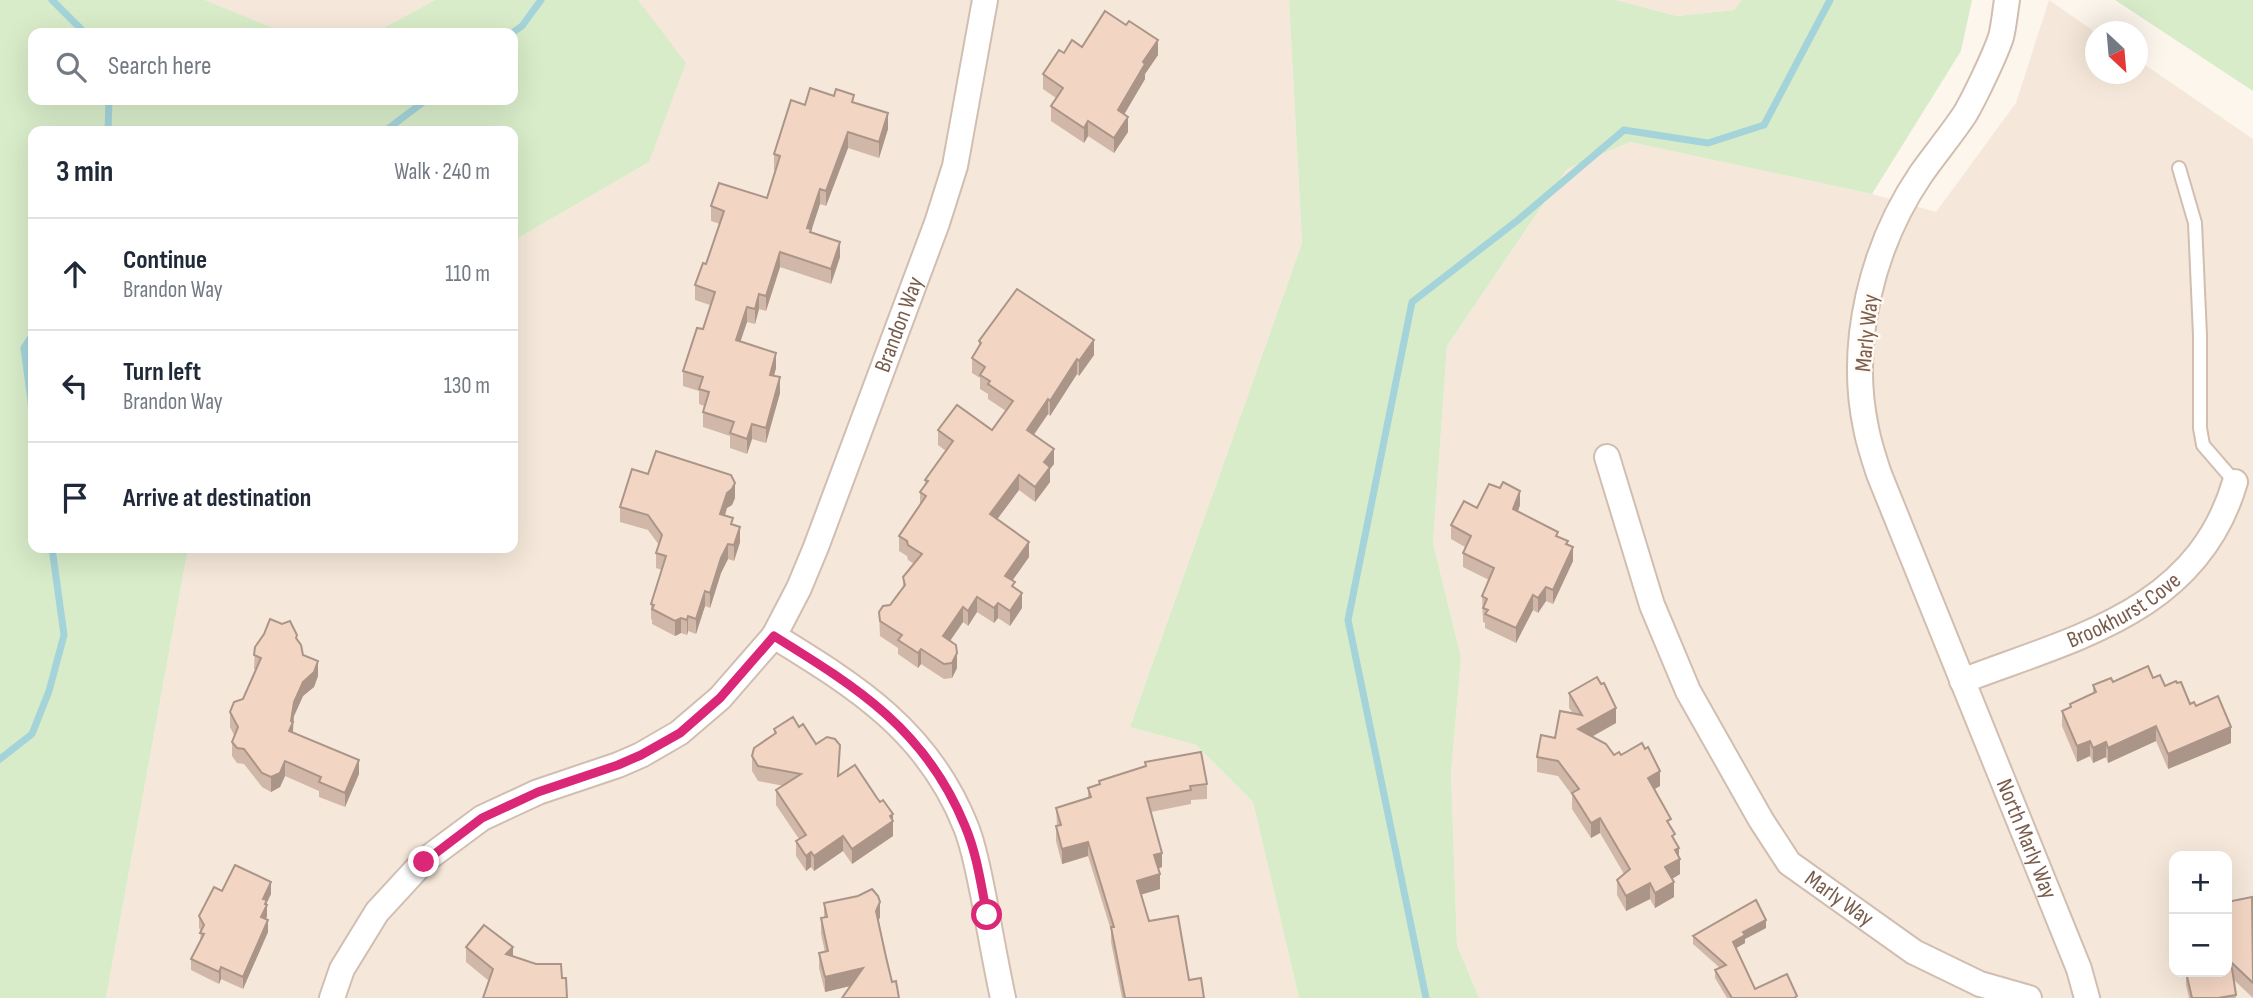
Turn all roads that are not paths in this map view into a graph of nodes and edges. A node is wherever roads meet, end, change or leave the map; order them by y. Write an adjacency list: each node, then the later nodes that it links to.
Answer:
1 (985, 0): 6 (street, Brandon Way)
2 (2007, 0): 7 (street, Marly Way)
3 (2179, 168): 5 (lane)
4 (1608, 457): 10 (street, Marly Way)
5 (2235, 482): 7 (street, Brookhurst Cove)
6 (774, 636): 8 (street, Brandon Way); 9 (street)
7 (1962, 681): 11 (street, North Marly Way)
8 (332, 998)
9 (1003, 998)
10 (2029, 998)
11 (2087, 998)

